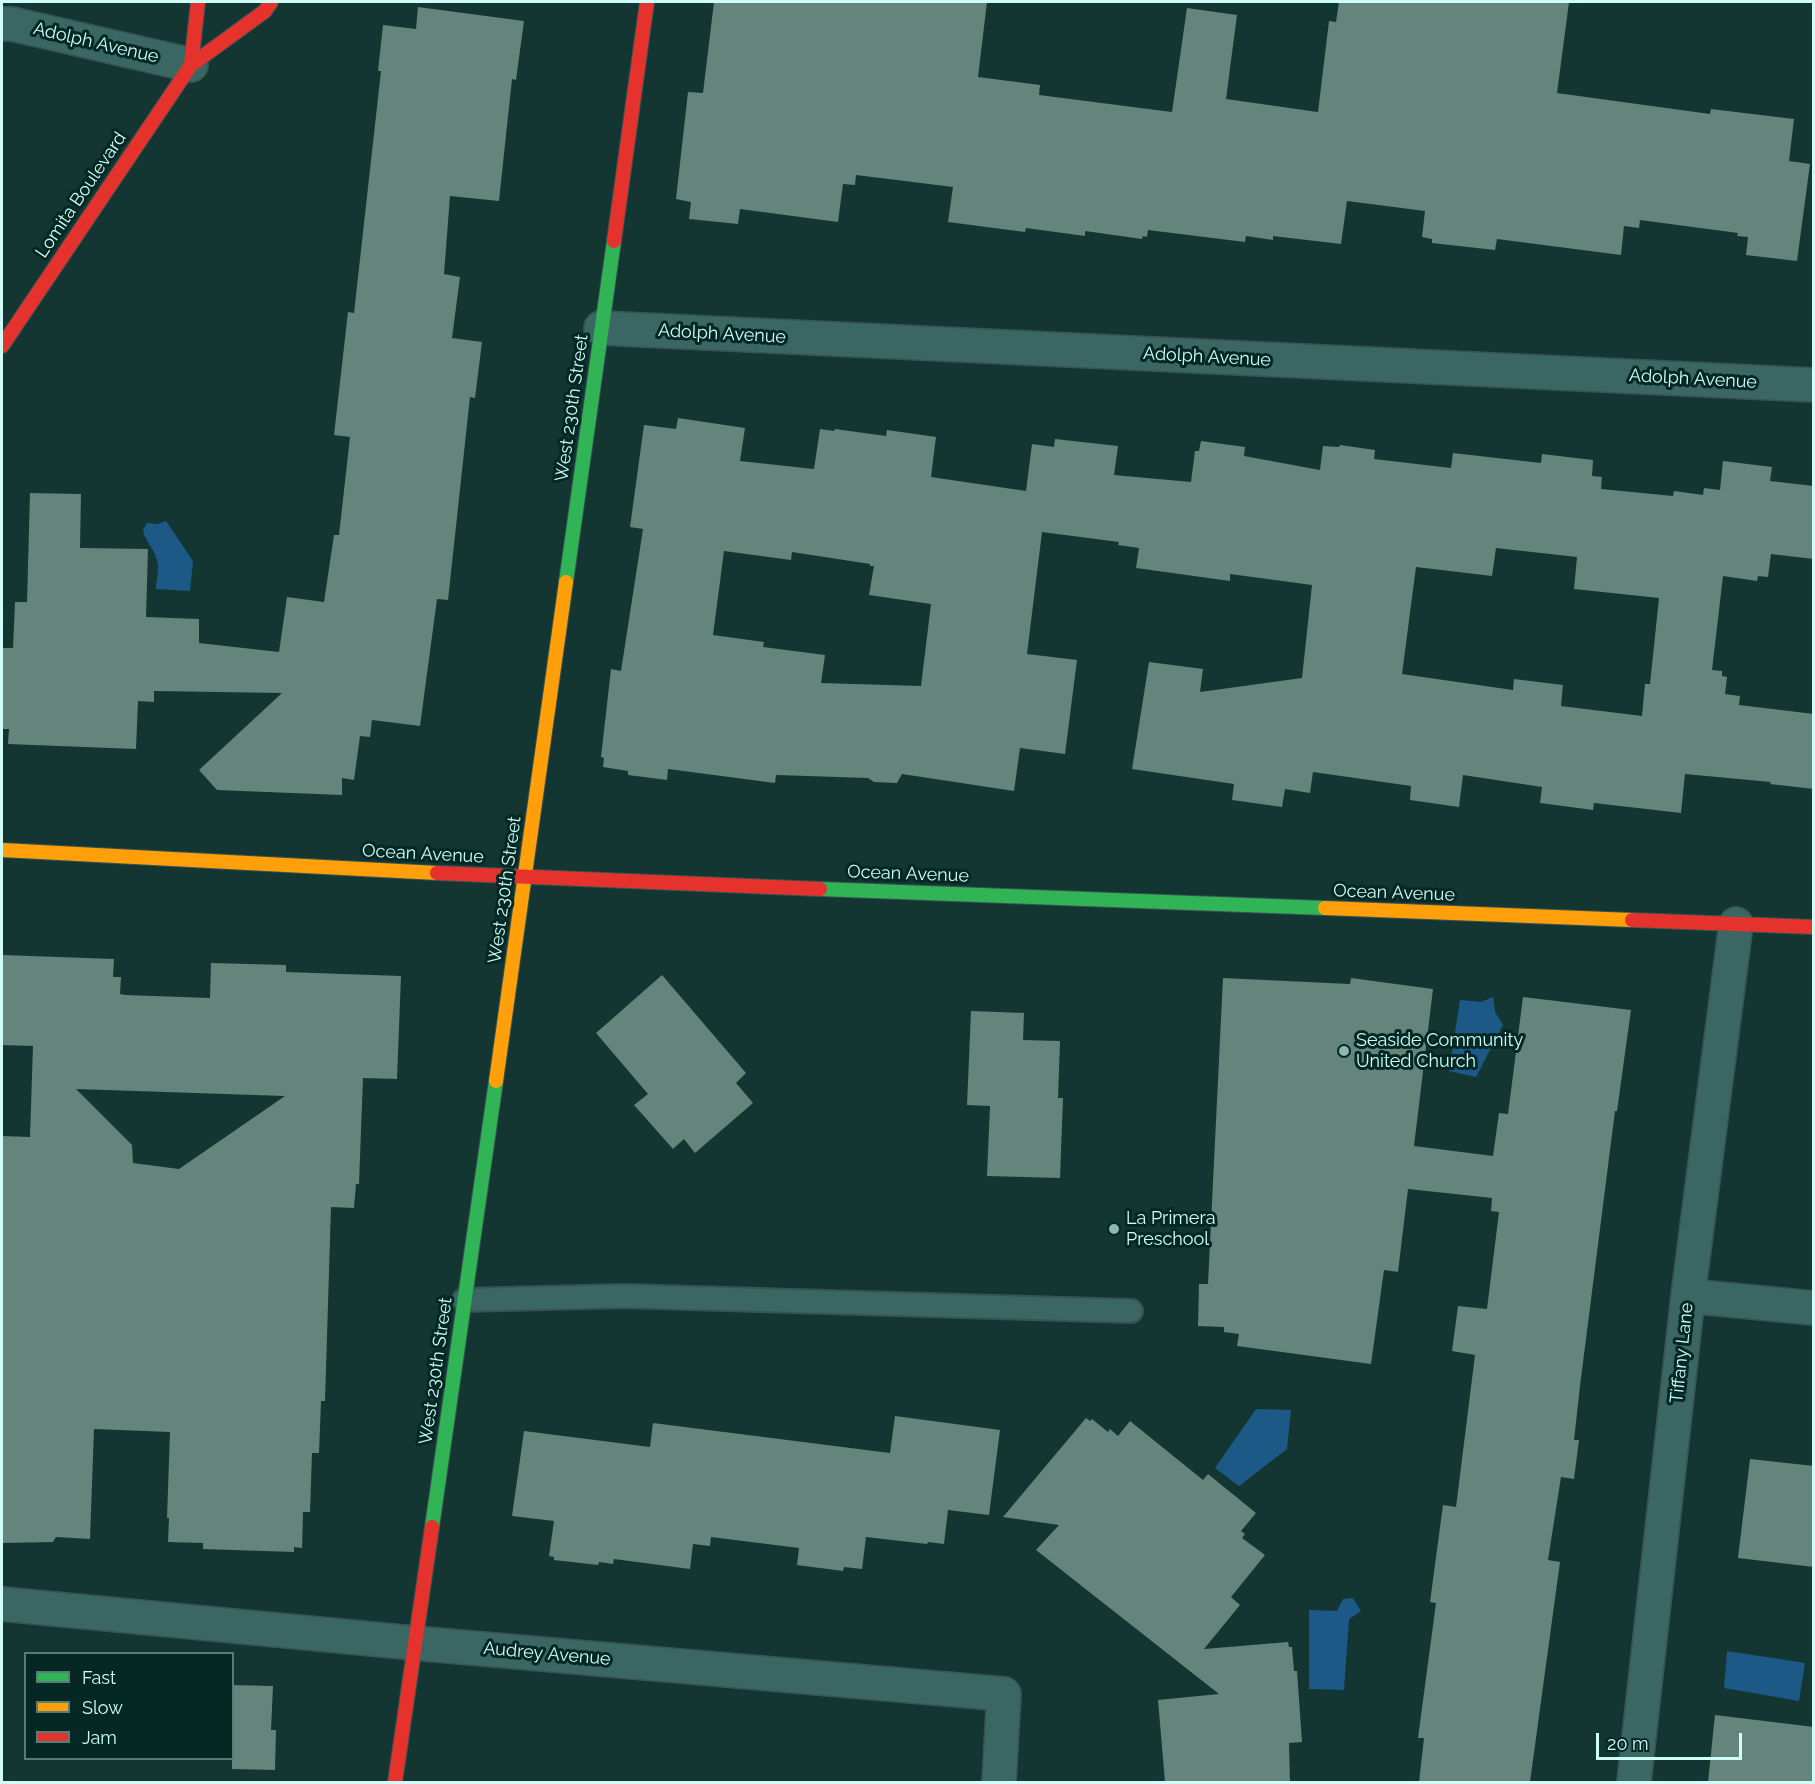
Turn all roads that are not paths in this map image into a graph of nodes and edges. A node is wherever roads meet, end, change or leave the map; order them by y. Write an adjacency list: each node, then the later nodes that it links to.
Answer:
1 (198, 2): 5 (street, Lomita Boulevard)
2 (271, 2): 5 (street, Lomita Boulevard)
3 (647, 2): 6 (street, West 230th Street)
4 (2, 24): 5 (street, Adolph Avenue)
5 (191, 65): 7 (street, Lomita Boulevard)
6 (601, 328): 8 (street, Adolph Avenue); 10 (street, West 230th Street)
7 (2, 346)
8 (1814, 385)
9 (2, 850): 10 (street, Ocean Avenue)
10 (525, 878): 11 (street, Ocean Avenue); 14 (street, West 230th Street)
11 (1736, 924): 12 (street, Ocean Avenue); 13 (street, Tiffany Lane)
12 (1814, 927)
13 (1688, 1296): 15 (street); 21 (street, Tiffany Lane)
14 (464, 1300): 16 (lane); 18 (street, West 230th Street)
15 (1814, 1308)
16 (1131, 1311)
17 (2, 1604): 18 (street, Audrey Avenue)
18 (414, 1643): 19 (street, West 230th Street); 20 (street, Audrey Avenue)
19 (394, 1782)
20 (999, 1782)
21 (1634, 1782)

